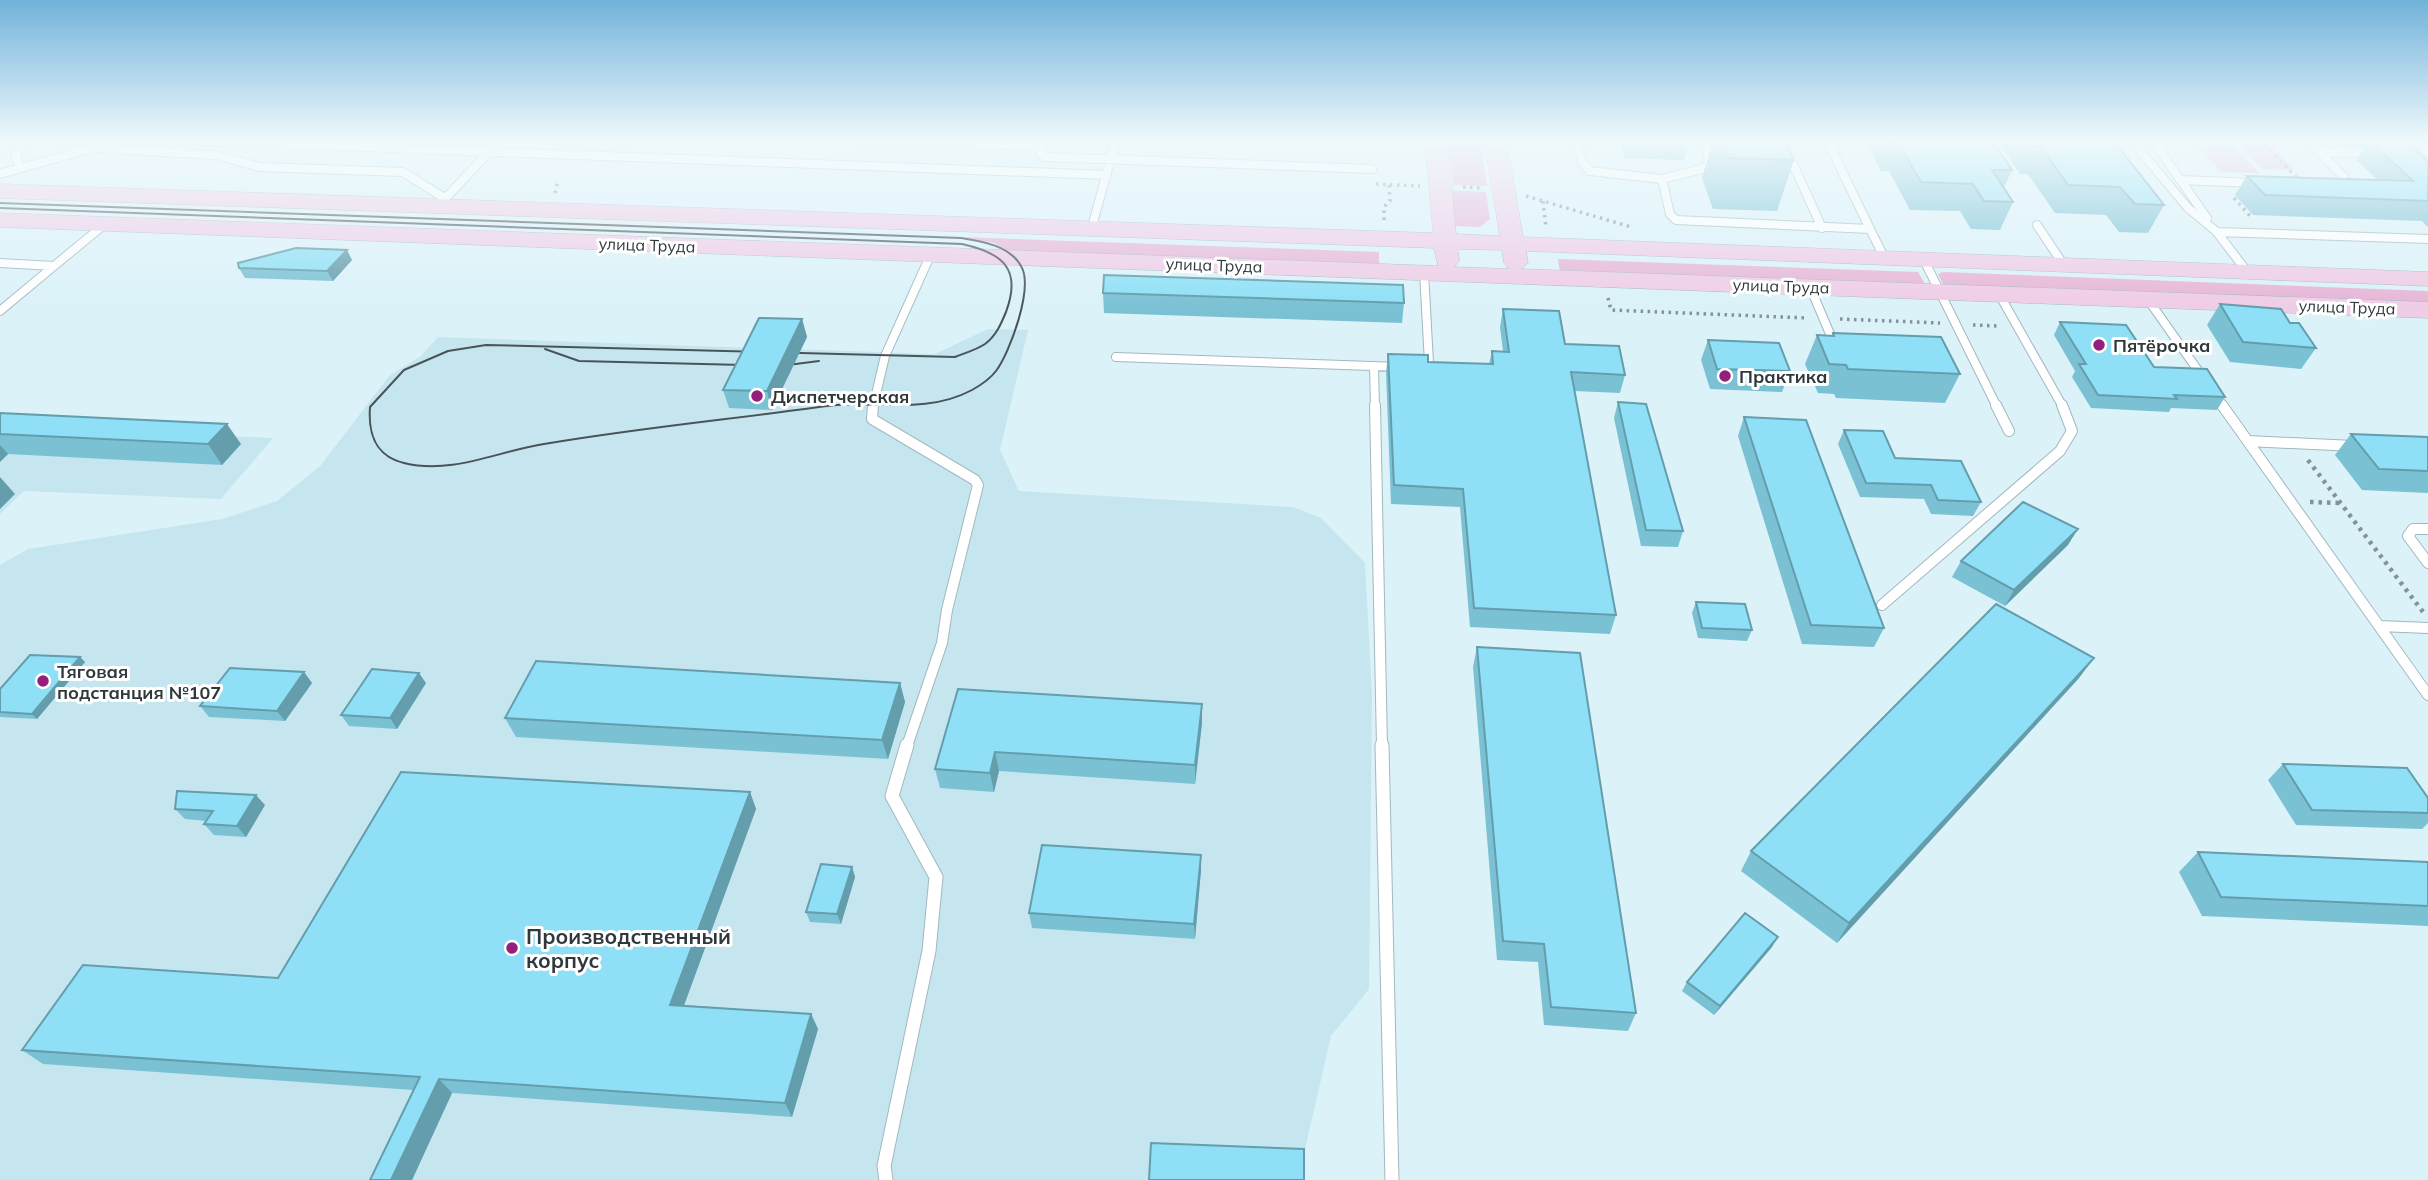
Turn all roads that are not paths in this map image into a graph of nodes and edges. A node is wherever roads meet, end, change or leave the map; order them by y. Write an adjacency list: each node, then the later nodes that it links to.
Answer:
1 (150, 195): 12 (main road, улица Труда)
2 (432, 195): 12 (lane)
3 (449, 195): 12 (lane)
4 (1101, 195): 18 (lane)
5 (1441, 195): 21 (main road)
6 (1505, 195): 22 (main road)
7 (1666, 195): 16 (lane)
8 (1807, 195): 16 (lane)
9 (1854, 195): 17 (lane)
10 (2177, 195): 19 (lane)
11 (2191, 195): 19 (lane)
12 (442, 203): 18 (main road, улица Труда)
13 (0, 220): 14 (main road, улица Труда)
14 (105, 224): 23 (main road, улица Труда); 27 (lane)
15 (2037, 225): 28 (lane)
16 (1822, 228): 17 (lane)
17 (1870, 229): 24 (lane)
18 (1091, 230): 21 (main road, улица Труда)
19 (2217, 232): 20 (lane); 30 (lane)
20 (2428, 239)
21 (1445, 241): 22 (main road, улица Труда); 29 (main road)
22 (1513, 243): 24 (main road, улица Труда); 31 (main road)
23 (930, 256): 29 (main road, улица Труда); 51 (lane)
24 (1885, 259): 25 (main road, улица Труда)
25 (1924, 260): 28 (main road, улица Труда); 34 (lane)
26 (0, 263): 27 (lane)
27 (54, 266): 38 (lane)
28 (2065, 267): 30 (main road, улица Труда)
29 (1436, 272): 31 (main road, улица Труда); 41 (lane)
30 (2248, 273): 32 (main road, улица Труда)
31 (1518, 275): 33 (main road, улица Труда)
32 (2428, 279)
33 (1810, 287): 34 (main road, улица Труда); 39 (lane)
34 (1940, 292): 35 (main road, улица Труда); 42 (lane)
35 (1999, 294): 36 (main road, улица Труда); 47 (lane)
36 (2149, 300): 37 (main road, улица Труда); 43 (lane)
37 (2428, 310)
38 (0, 311)
39 (1836, 348)
40 (1116, 357): 41 (lane)
41 (1374, 366): 52 (lane)
42 (2009, 432)
43 (2248, 441): 44 (lane); 48 (lane)
44 (2362, 446)
45 (2428, 529): 46 (lane)
46 (2428, 563)
47 (1882, 605)
48 (2379, 626): 49 (lane); 50 (lane)
49 (2428, 628)
50 (2428, 695)
51 (886, 1180)
52 (1392, 1180)

